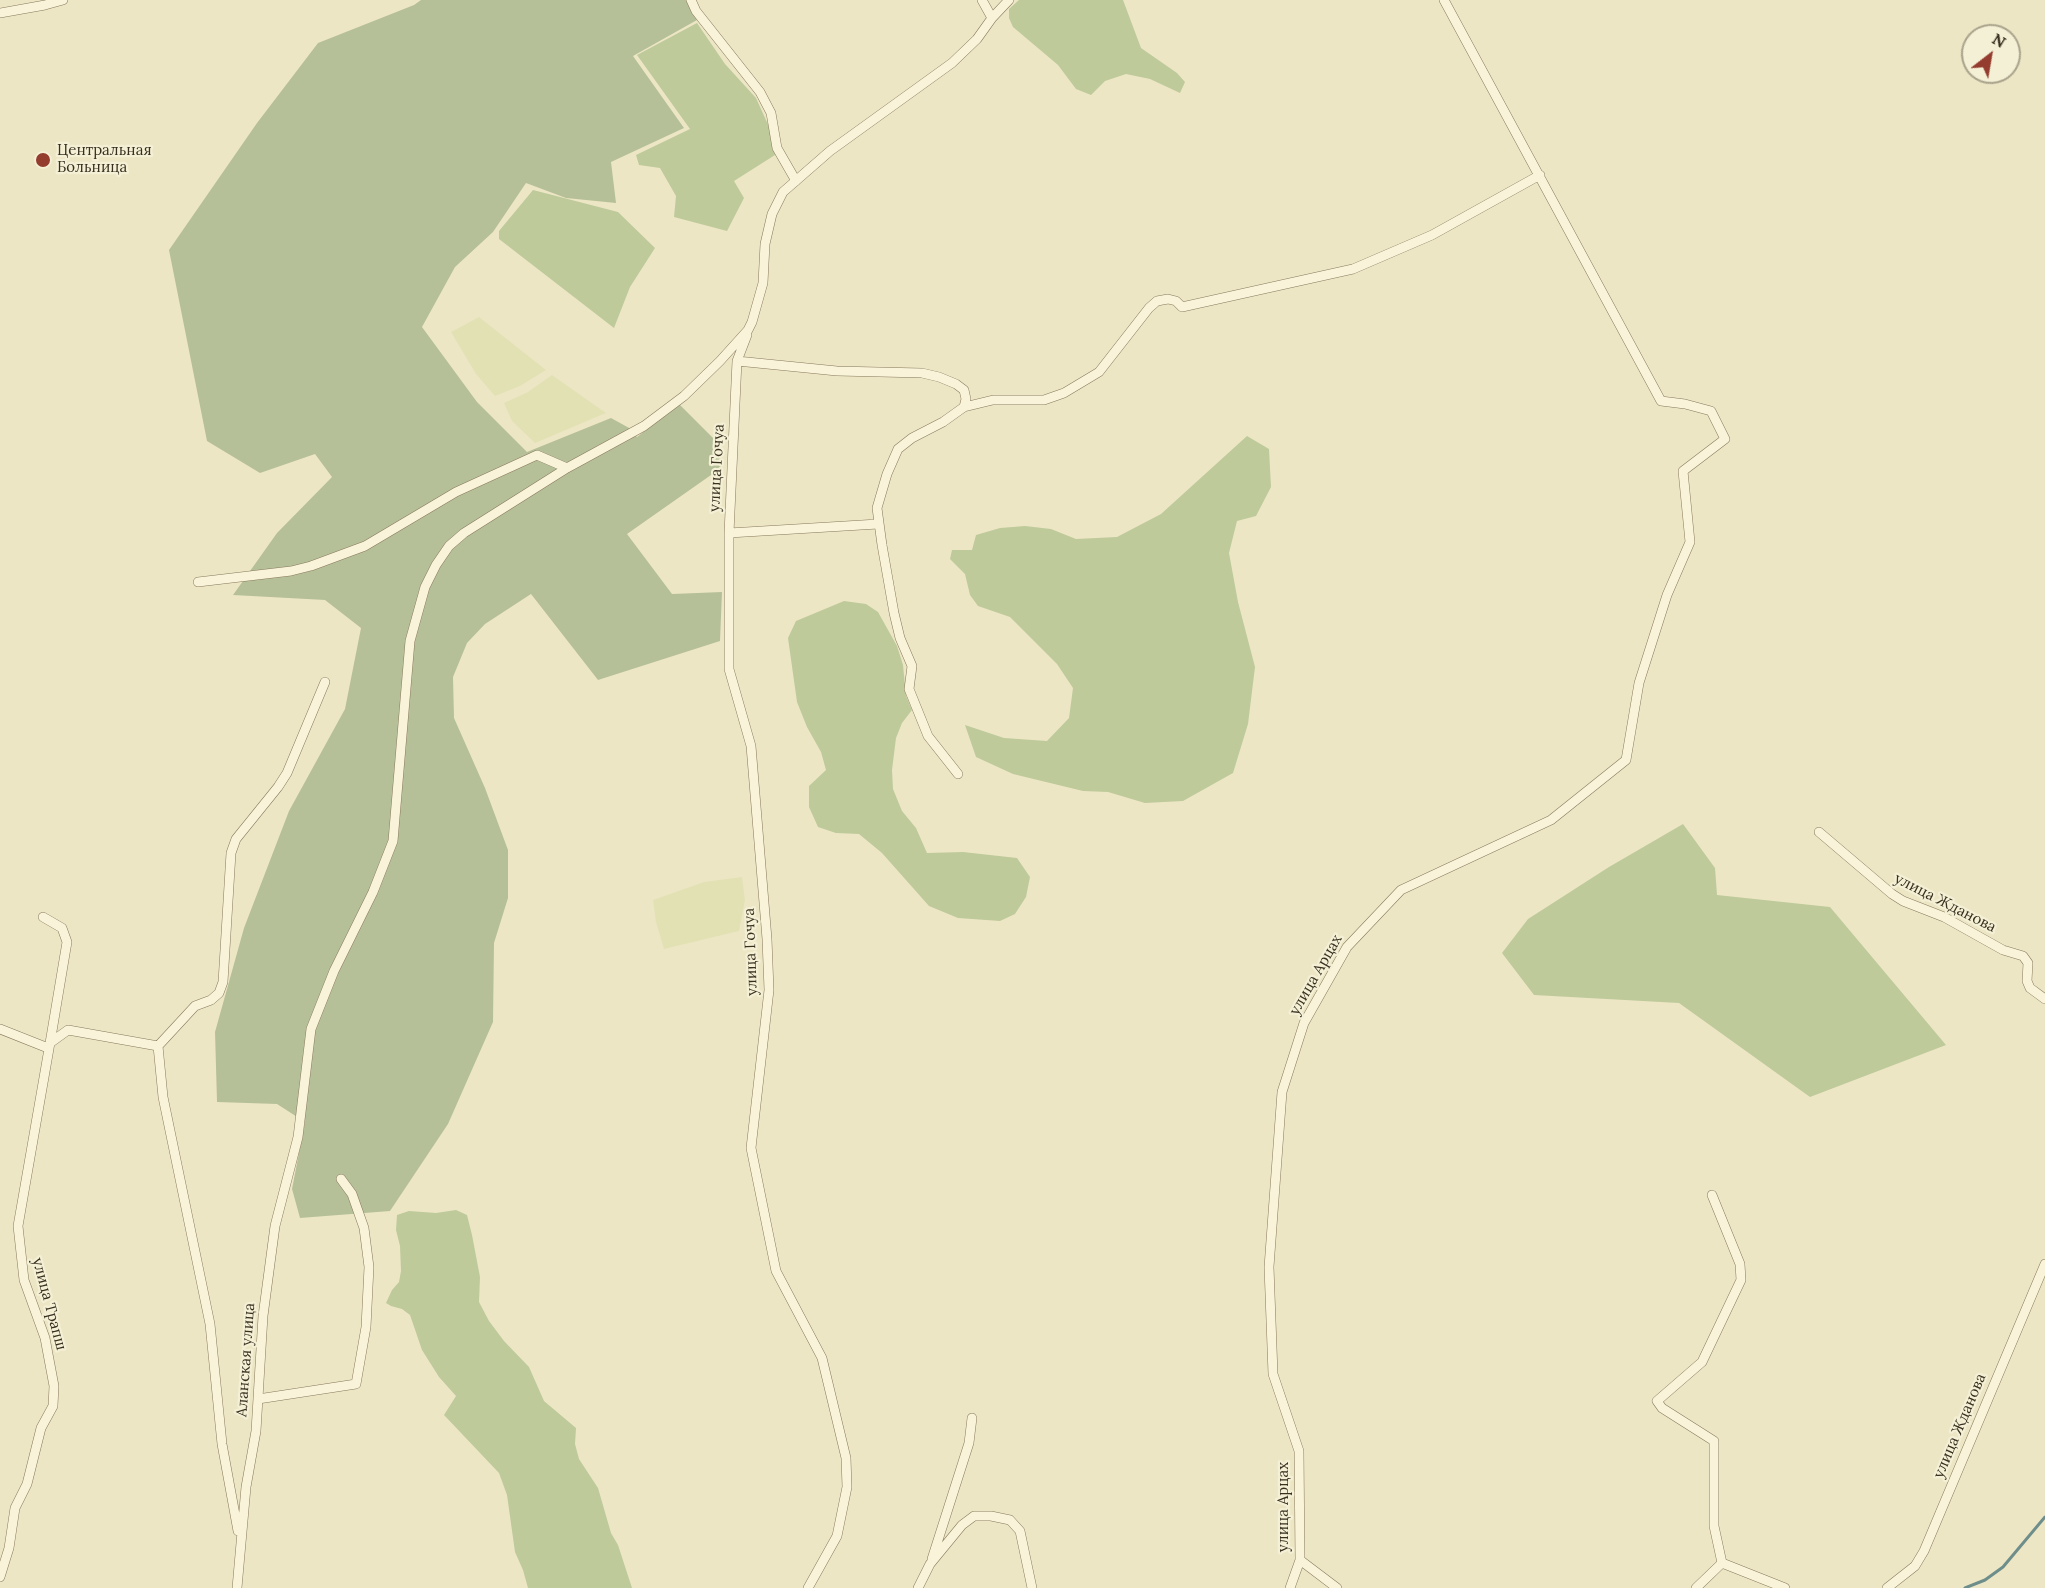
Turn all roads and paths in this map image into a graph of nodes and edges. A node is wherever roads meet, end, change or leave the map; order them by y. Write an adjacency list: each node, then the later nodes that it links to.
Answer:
1 (63, 0): 6 (street)
2 (691, 0): 9 (street)
3 (982, 0): 7 (street)
4 (1009, 0): 7 (street, улица Гочуа)
5 (1444, 0): 8 (street)
6 (0, 14)
7 (992, 18): 9 (street, улица Гочуа)
8 (1540, 175): 12 (street); 31 (street, улица Арцах)
9 (796, 181): 10 (street, улица Гочуа)
10 (748, 330): 11 (street, улица Гочуа); 13 (street, Аланская улица)
11 (737, 361): 12 (street); 15 (street, улица Гочуа)
12 (964, 407): 14 (street)
13 (567, 468): 16 (street); 28 (street, Аланская улица)
14 (878, 524): 15 (street); 18 (street)
15 (729, 532): 36 (street, улица Гочуа)
16 (198, 582)
17 (325, 682): 24 (street)
18 (958, 774)
19 (1819, 832): 21 (street, улица Жданова)
20 (43, 917): 23 (street, улица Трапш)
21 (2045, 999)
22 (0, 1029): 23 (street)
23 (49, 1045): 24 (street); 34 (street, улица Трапш)
24 (158, 1046): 30 (street)
25 (341, 1179): 28 (street)
26 (1712, 1195): 32 (street)
27 (2045, 1264): 43 (street, улица Жданова)
28 (258, 1399): 30 (street, Аланская улица)
29 (972, 1418): 33 (street)
30 (240, 1543): 35 (street, Аланская улица)
31 (1300, 1560): 39 (street, улица Арцах); 40 (street)
32 (1722, 1563): 41 (street); 42 (street)
33 (930, 1564): 37 (street); 38 (street)
34 (0, 1576)
35 (237, 1588)
36 (808, 1588)
37 (918, 1588)
38 (1032, 1588)
39 (1290, 1588)
40 (1337, 1588)
41 (1696, 1588)
42 (1785, 1588)
43 (1887, 1588)

